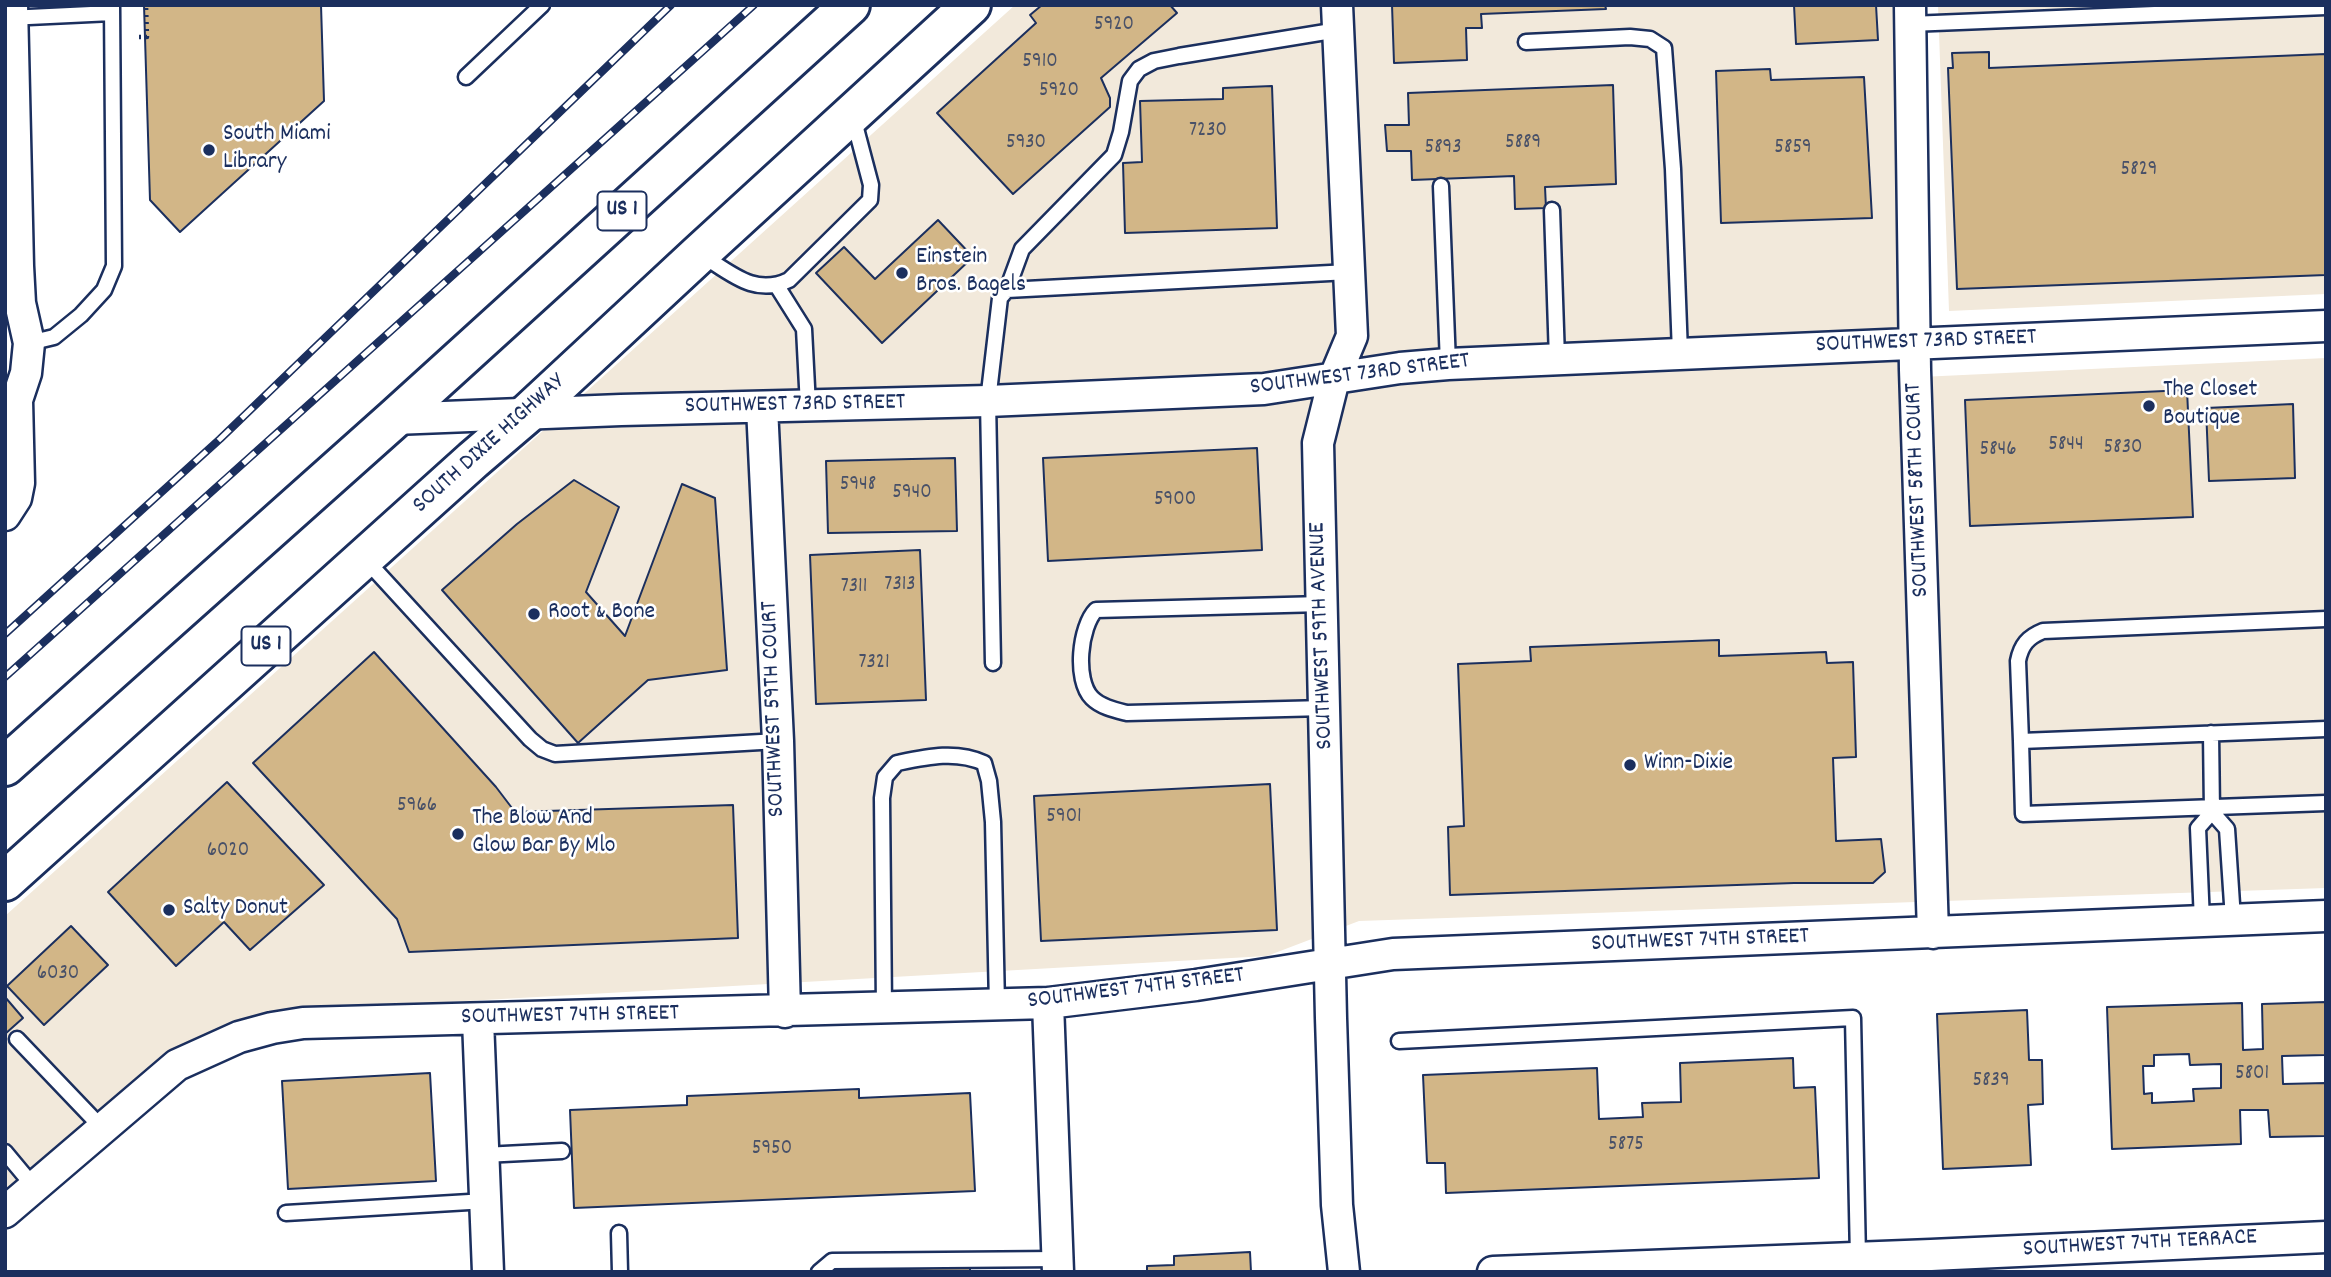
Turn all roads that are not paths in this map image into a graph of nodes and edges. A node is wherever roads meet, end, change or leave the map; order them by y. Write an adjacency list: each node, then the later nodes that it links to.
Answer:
1 (542, 5): 11 (lane)
2 (850, 5): 8 (highway, US 1)
3 (971, 5): 12 (highway, SOUTH DIXIE HIGHWAY / US 1)
4 (2326, 7): 7 (lane)
5 (112, 9): 6 (lane); 20 (lane)
6 (10, 14): 20 (street)
7 (1910, 15): 21 (street, SOUTHWEST 58TH COURT)
8 (823, 18): 30 (highway, US 1)
9 (1338, 18): 16 (street, SOUTHWEST 59TH AVENUE); 18 (lane)
10 (1526, 42): 22 (lane)
11 (466, 77)
12 (852, 113): 15 (highway, SOUTH DIXIE HIGHWAY / US 1); 17 (lane)
13 (1441, 186): 24 (lane)
14 (1552, 210): 23 (lane)
15 (699, 254): 17 (lane); 29 (highway, SOUTH DIXIE HIGHWAY / US 1)
16 (1349, 272): 18 (lane); 25 (street, SOUTHWEST 59TH AVENUE)
17 (776, 286): 27 (lane)
18 (1007, 290): 26 (lane)
19 (2326, 326): 21 (street, SOUTHWEST 73RD STREET)
20 (29, 343): 31 (street)
21 (1915, 344): 22 (street, SOUTHWEST 73RD STREET); 48 (street, SOUTHWEST 58TH COURT)
22 (1680, 353): 23 (street, SOUTHWEST 73RD STREET)
23 (1557, 359): 24 (street, SOUTHWEST 73RD STREET)
24 (1448, 364): 25 (street, SOUTHWEST 73RD STREET)
25 (1334, 379): 26 (street, SOUTHWEST 73RD STREET); 33 (street, SOUTHWEST 59TH AVENUE)
26 (988, 401): 27 (street, SOUTHWEST 73RD STREET); 35 (lane)
27 (808, 406): 28 (street, SOUTHWEST 73RD STREET)
28 (762, 407): 29 (street, SOUTHWEST 73RD STREET); 39 (street, SOUTHWEST 59TH COURT)
29 (528, 413): 30 (street, SOUTHWEST 73RD STREET); 32 (highway, SOUTH DIXIE HIGHWAY / US 1)
30 (394, 419): 41 (highway, US 1)
31 (5, 516)
32 (364, 557): 39 (lane); 44 (highway, SOUTH DIXIE HIGHWAY / US 1)
33 (1322, 604): 36 (street, SOUTHWEST 59TH AVENUE); 36 (lane)
34 (2326, 619): 40 (lane)
35 (993, 663)
36 (1325, 708): 49 (street, SOUTHWEST 59TH AVENUE)
37 (2326, 729): 38 (lane)
38 (2211, 733): 40 (lane); 43 (lane)
39 (778, 740): 53 (street, SOUTHWEST 59TH COURT)
40 (2021, 741): 43 (lane)
41 (5, 765)
42 (2326, 803): 43 (lane)
43 (2212, 809): 46 (lane); 47 (lane)
44 (5, 881)
45 (2326, 916): 46 (street, SOUTHWEST 74TH STREET)
46 (2234, 919): 47 (street, SOUTHWEST 74TH STREET)
47 (2202, 921): 48 (street, SOUTHWEST 74TH STREET)
48 (1933, 933): 49 (street, SOUTHWEST 74TH STREET)
49 (1330, 962): 50 (street, SOUTHWEST 74TH STREET); 74 (street, SOUTHWEST 59TH AVENUE)
50 (1048, 1003): 51 (street, SOUTHWEST 74TH STREET); 69 (street)
51 (997, 1005): 52 (street, SOUTHWEST 74TH STREET); 52 (lane)
52 (884, 1008): 53 (street, SOUTHWEST 74TH STREET)
53 (785, 1012): 54 (street, SOUTHWEST 74TH STREET)
54 (478, 1020): 57 (street, SOUTHWEST 74TH STREET); 60 (street)
55 (17, 1038): 57 (lane)
56 (1399, 1041): 67 (lane)
57 (103, 1129): 61 (street, SOUTHWEST 74TH STREET)
58 (562, 1151): 60 (lane)
59 (5, 1152): 61 (lane)
60 (484, 1155): 62 (street)
61 (35, 1188): 63 (street, SOUTHWEST 74TH STREET)
62 (486, 1201): 64 (lane); 71 (street)
63 (5, 1212)
64 (286, 1213)
65 (619, 1233): 72 (lane)
66 (2326, 1237): 68 (street, SOUTHWEST 74TH TERRACE)
67 (1858, 1258): 68 (street, SOUTHWEST 74TH TERRACE); 70 (street, SOUTHWEST 74TH TERRACE)
68 (1931, 1264)
69 (1058, 1265): 73 (lane)
70 (1686, 1268): 75 (street, SOUTHWEST 74TH TERRACE)
71 (488, 1272)
72 (620, 1272)
73 (819, 1272)
74 (1344, 1272)
75 (1493, 1272)

